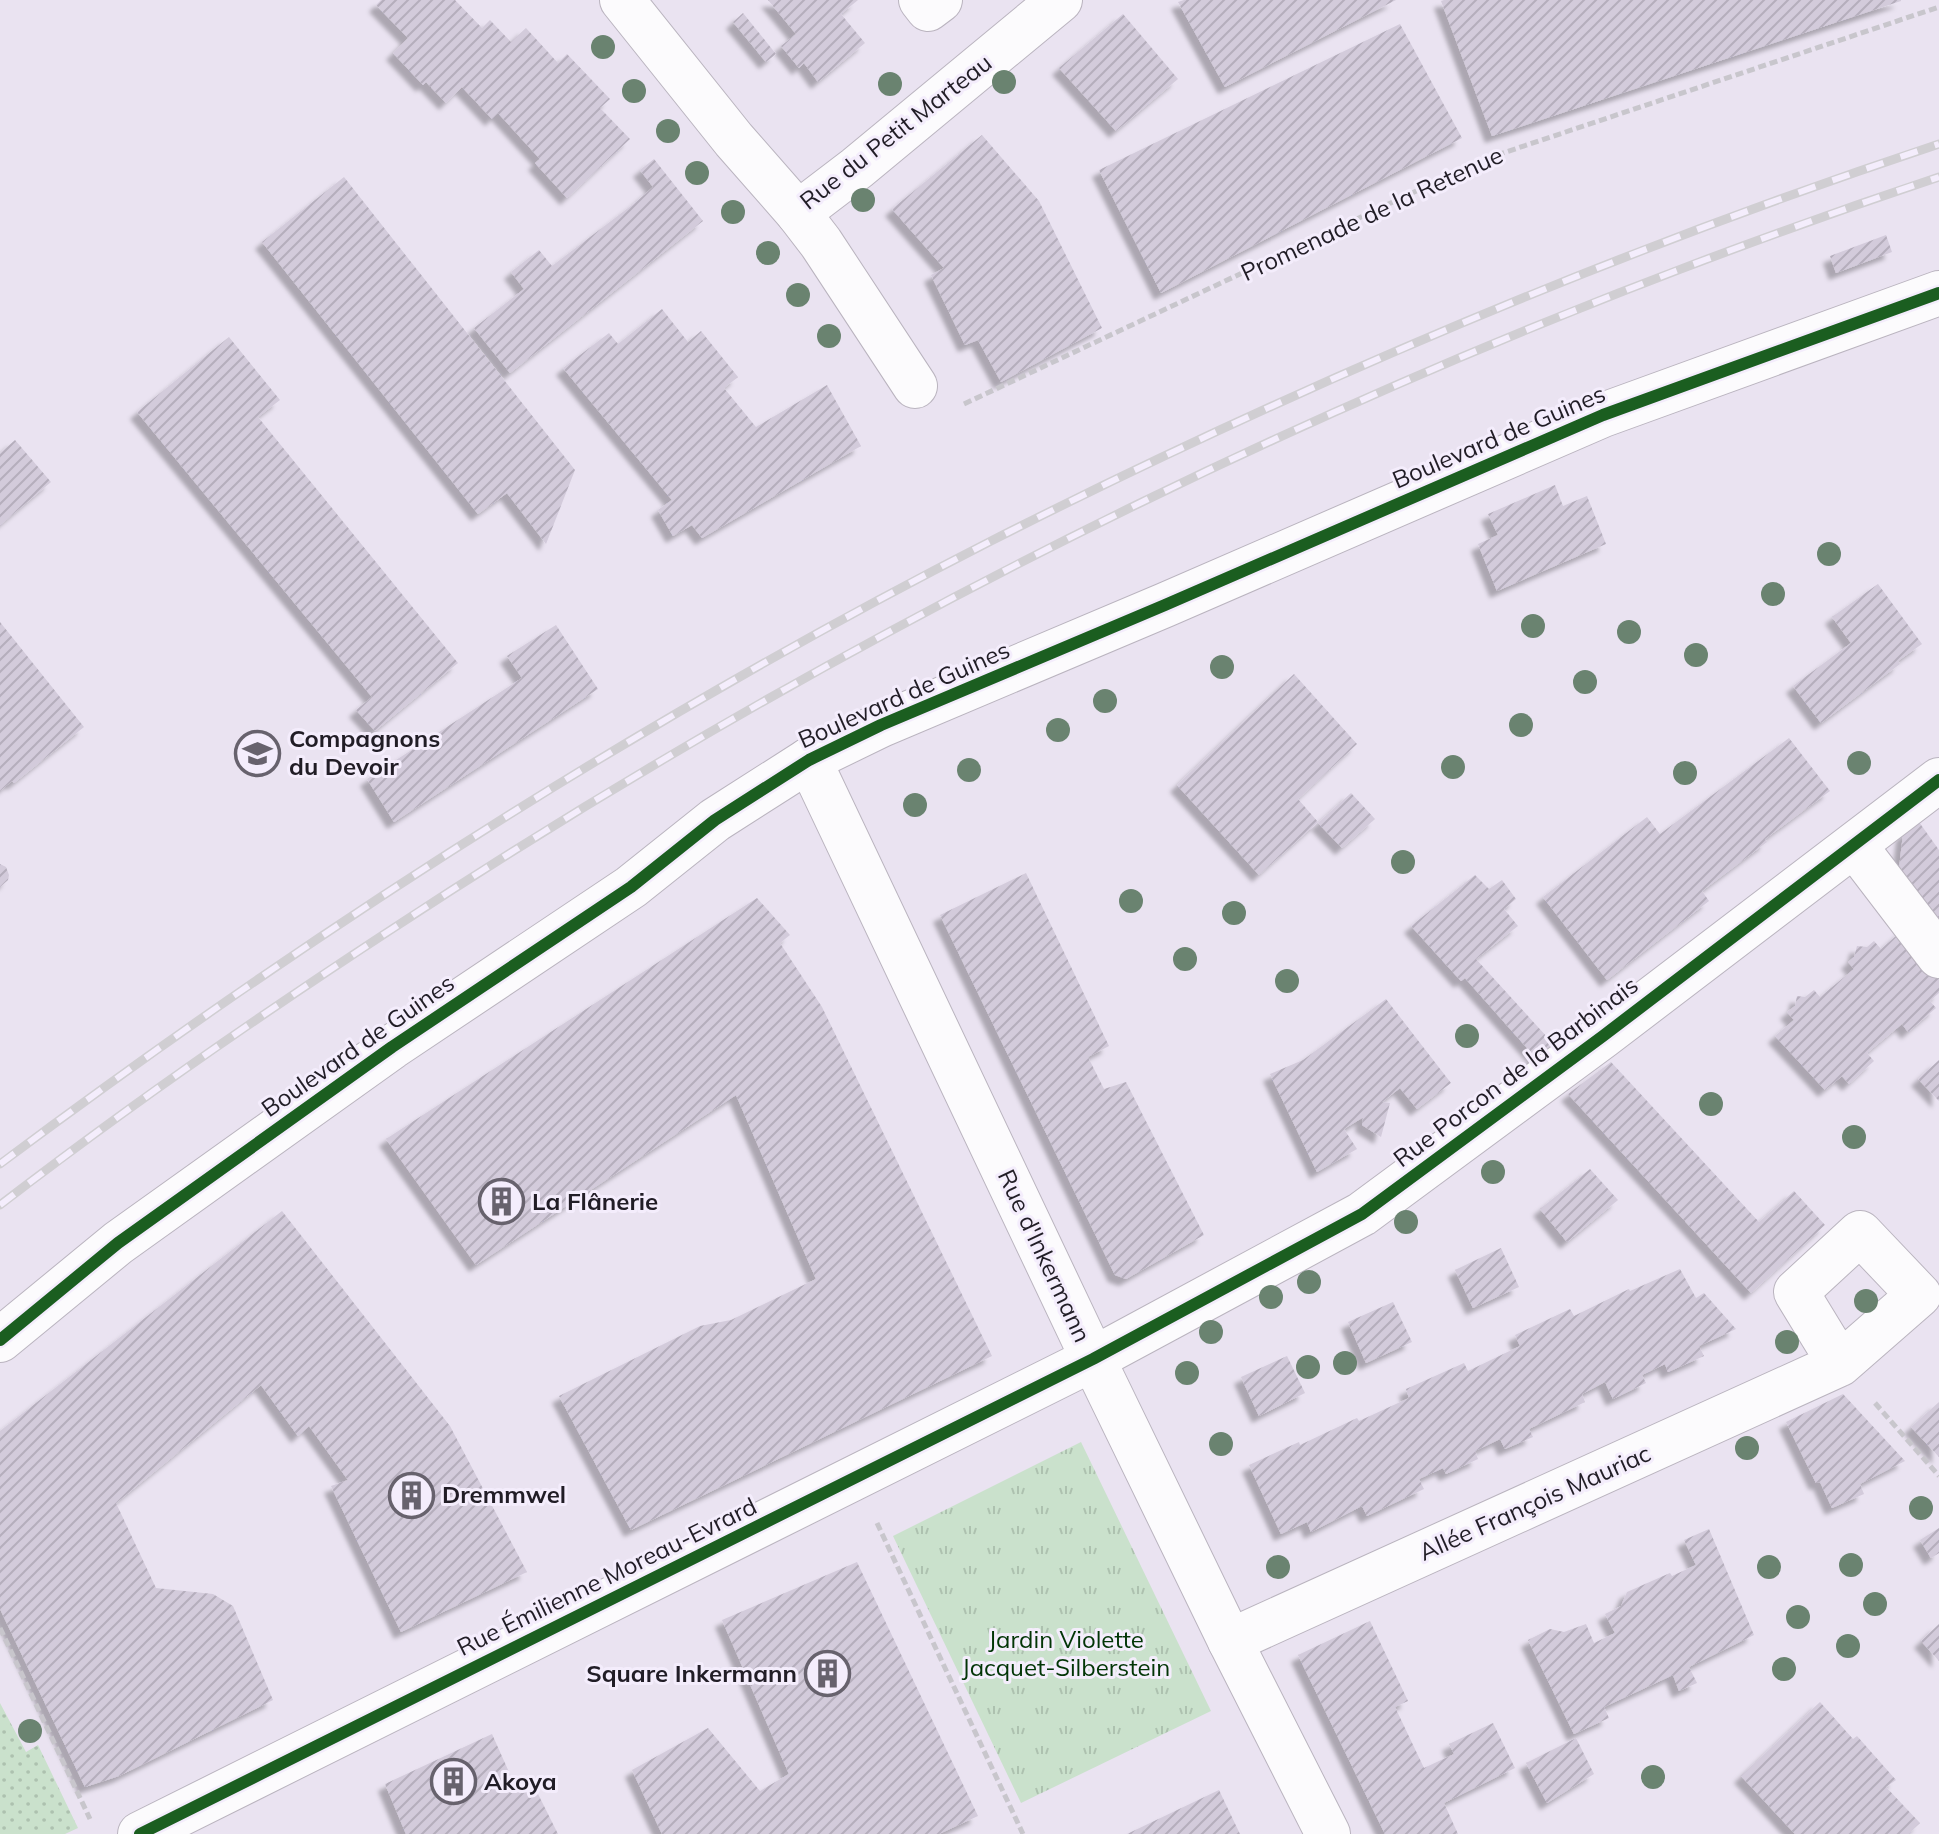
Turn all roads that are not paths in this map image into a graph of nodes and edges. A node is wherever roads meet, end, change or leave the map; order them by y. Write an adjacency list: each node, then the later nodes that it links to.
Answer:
1 (622, 0): 5 (street, Rue du Petit Marteau)
2 (921, 0): 3 (street)
3 (940, 0)
4 (1060, 0): 5 (street, Rue du Petit Marteau)
5 (798, 213): 7 (street)
6 (1939, 293): 8 (street, Boulevard de Guines)
7 (915, 386)
8 (809, 760): 12 (street, Boulevard de Guines); 13 (street, Rue d'Inkermann)
9 (1939, 780): 10 (street, Rue Porcon de la Barbinais)
10 (1855, 846): 11 (street); 13 (street, Rue Porcon de la Barbinais)
11 (1939, 956)
12 (0, 1340)
13 (1093, 1359): 15 (street, Rue d'Inkermann); 16 (street, Rue Émilienne Moreau-Evrard)
14 (1840, 1364): 15 (street, Allée François Mauriac)
15 (1230, 1641): 17 (street, Rue d'Inkermann)
16 (140, 1834)
17 (1328, 1834)

